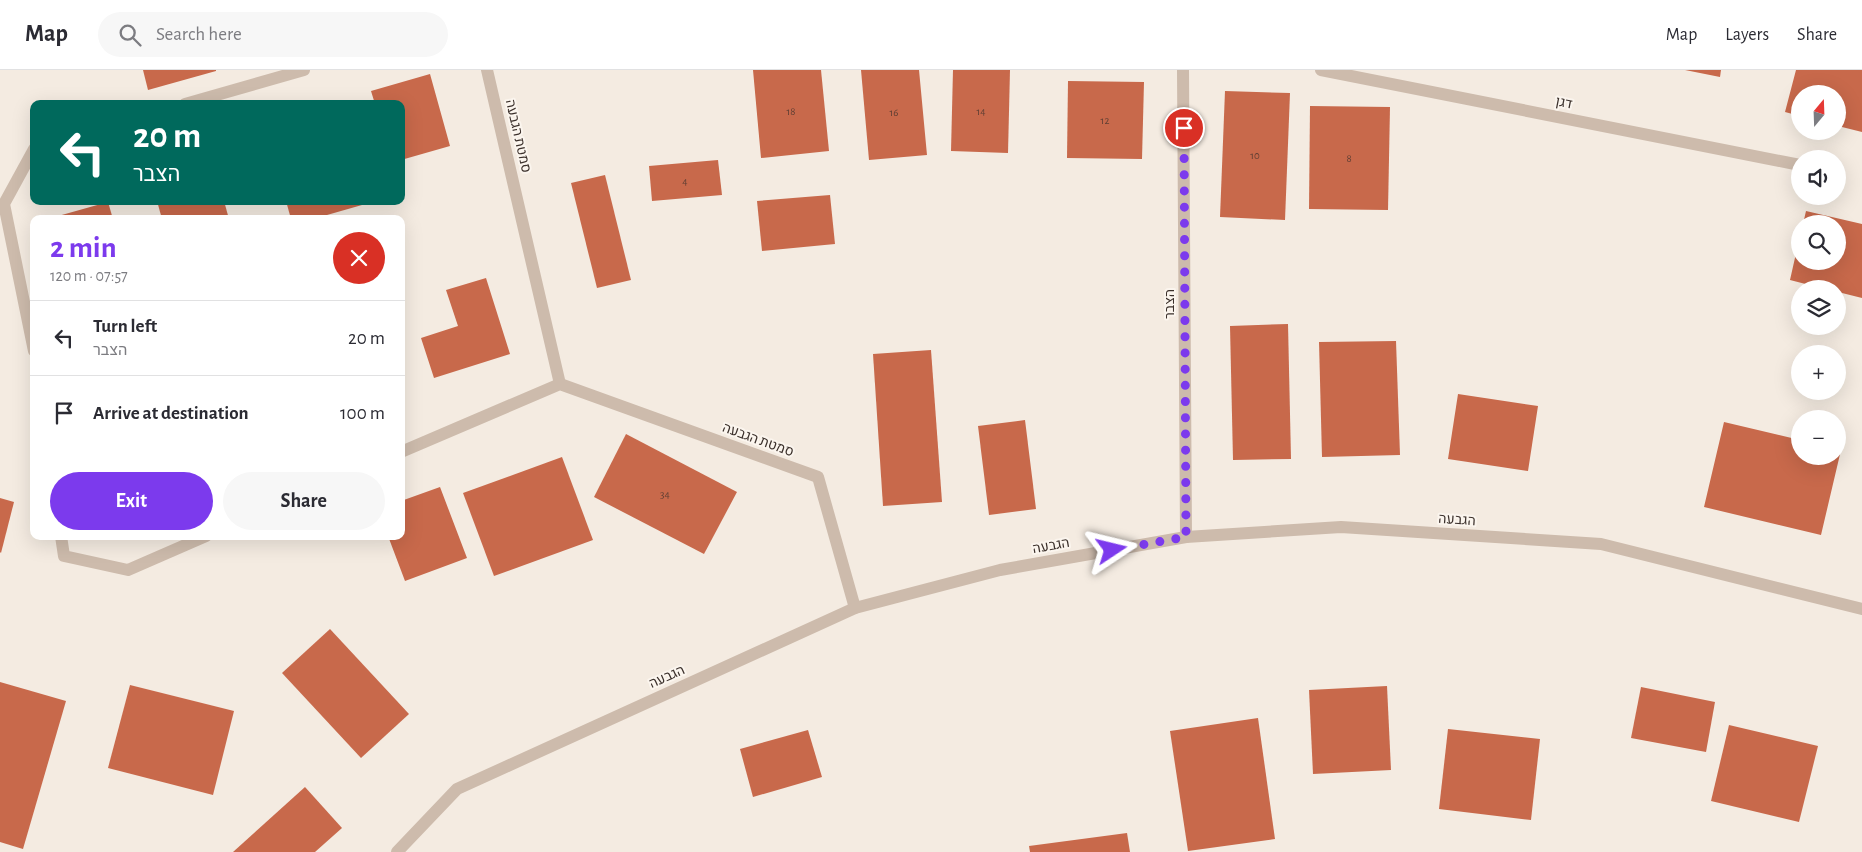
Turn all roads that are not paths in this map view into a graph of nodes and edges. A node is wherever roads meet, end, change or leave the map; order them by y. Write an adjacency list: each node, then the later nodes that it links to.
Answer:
1 (304, 70): 5 (street)
2 (487, 70): 9 (street, סמטת הגבעה)
3 (1183, 70): 11 (street, הצבר)
4 (1321, 70): 7 (street, דגן)
5 (199, 100)
6 (30, 156): 8 (street)
7 (1791, 164)
8 (30, 331)
9 (560, 384): 10 (street); 14 (street, סמטת הגבעה)
10 (405, 450)
11 (1186, 537): 14 (street, הגבעה); 15 (street, הגבעה)
12 (62, 540): 13 (street)
13 (197, 540)
14 (855, 608): 16 (street, הגבעה)
15 (1862, 609)
16 (397, 852)

